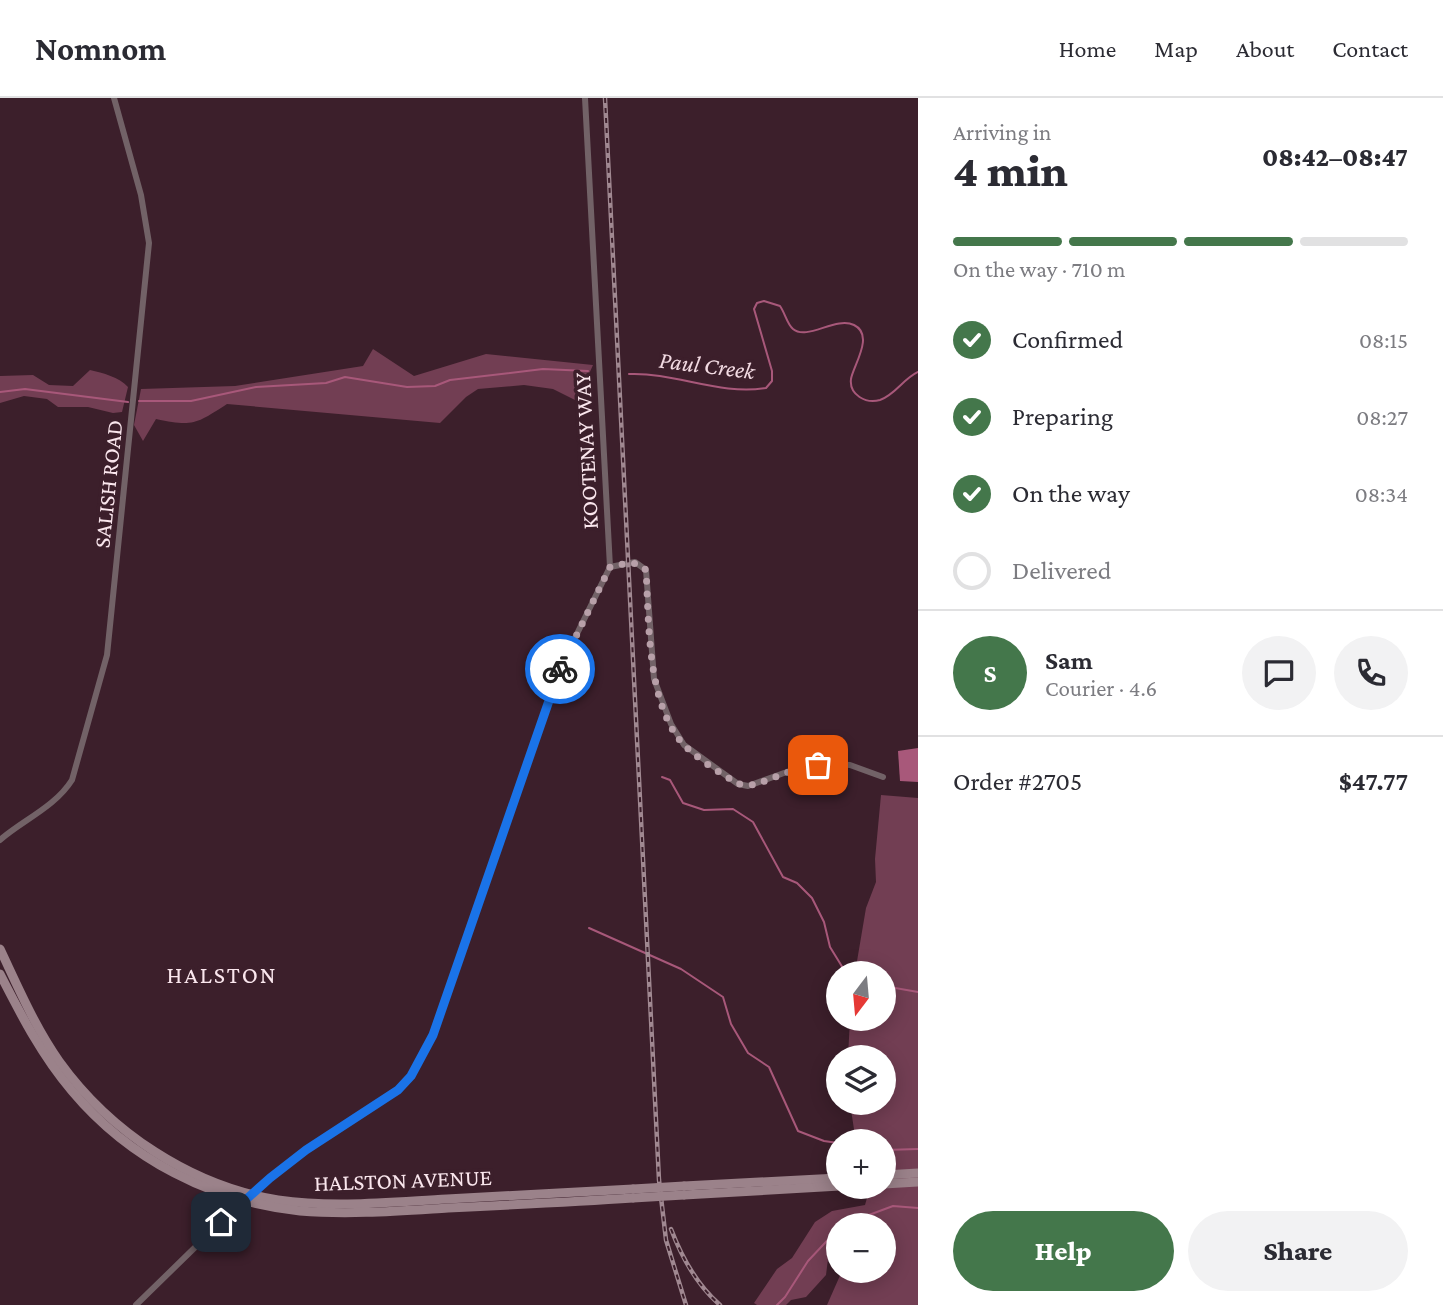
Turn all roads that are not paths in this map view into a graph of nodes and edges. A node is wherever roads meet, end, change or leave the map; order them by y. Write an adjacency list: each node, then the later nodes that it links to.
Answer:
1 (114, 98): 5 (street, SALISH ROAD)
2 (585, 98): 3 (street, KOOTENAY WAY)
3 (610, 567): 4 (street); 16 (street, KOOTENAY WAY, bridge)
4 (883, 777)
5 (0, 840)
6 (0, 949): 15 (main road, HALSTON AVENUE)
7 (0, 974): 15 (main road, HALSTON AVENUE)
8 (918, 1173): 9 (main road)
9 (896, 1174)
10 (826, 1179): 14 (main road, HALSTON AVENUE)
11 (918, 1182): 12 (main road)
12 (896, 1183)
13 (826, 1186): 14 (main road, HALSTON AVENUE)
14 (684, 1191): 15 (main road, HALSTON AVENUE, bridge)
15 (633, 1194)
16 (136, 1305)

